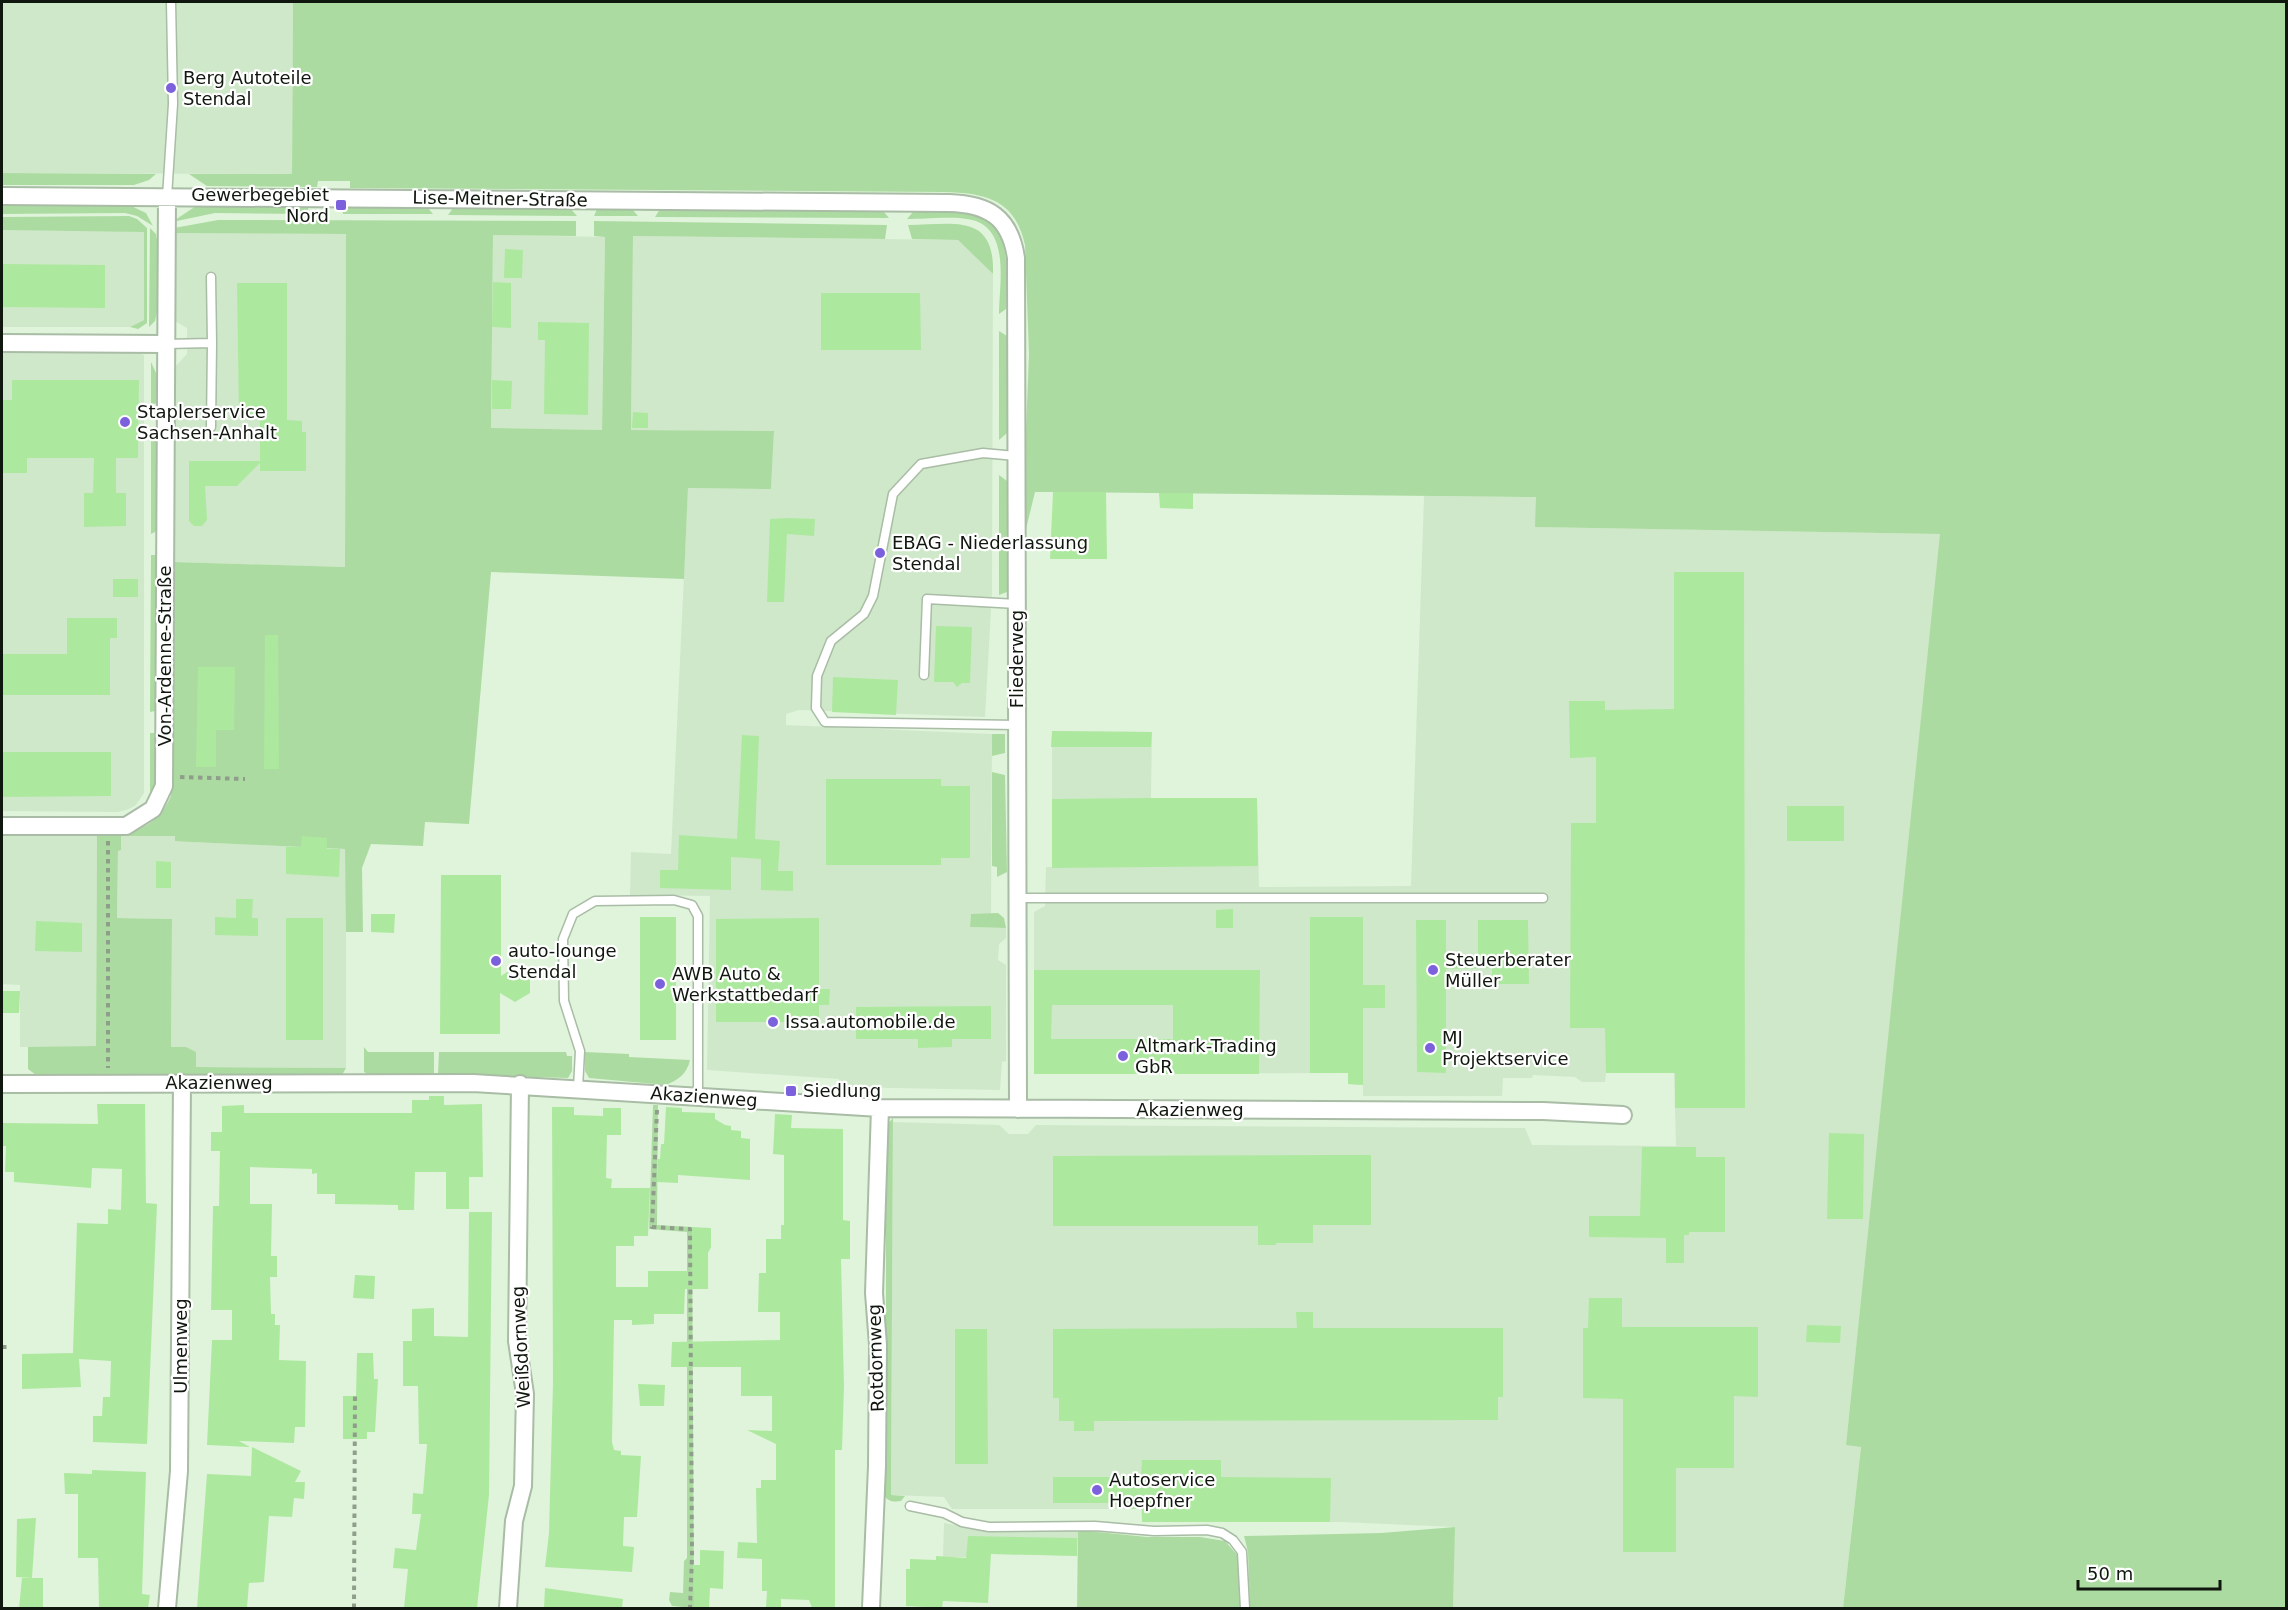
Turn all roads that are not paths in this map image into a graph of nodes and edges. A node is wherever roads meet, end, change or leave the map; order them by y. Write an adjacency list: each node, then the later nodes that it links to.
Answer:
1 (171, 2): 3 (lane)
2 (2, 196): 3 (street, Lise-Meitner-Straße)
3 (167, 197): 4 (street, Lise-Meitner-Straße); 8 (street, Von-Ardenne-Straße)
4 (995, 216): 10 (street, Fliederweg)
5 (211, 277): 7 (lane)
6 (2, 343): 8 (street)
7 (212, 343): 8 (lane); 9 (lane)
8 (164, 344): 14 (street, Von-Ardenne-Straße)
9 (211, 427)
10 (1016, 456): 11 (street, Fliederweg); 13 (lane)
11 (1017, 604): 12 (lane); 13 (street, Fliederweg)
12 (924, 675)
13 (1017, 725): 15 (street, Fliederweg)
14 (2, 826)
15 (1018, 898): 16 (lane); 23 (street, Fliederweg)
16 (1543, 898)
17 (182, 1083): 18 (street, Akazienweg); 19 (street, Akazienweg); 26 (street, Ulmenweg)
18 (2, 1084)
19 (520, 1084): 20 (street, Akazienweg); 27 (street, Weißdornweg)
20 (579, 1088): 21 (street, Akazienweg); 21 (lane)
21 (698, 1096): 22 (street, Akazienweg)
22 (880, 1108): 23 (street, Akazienweg); 28 (street, Rotdornweg)
23 (1018, 1109): 24 (street, Akazienweg)
24 (1623, 1114)
25 (910, 1506): 29 (lane)
26 (168, 1608)
27 (508, 1608)
28 (871, 1608)
29 (1245, 1608)

